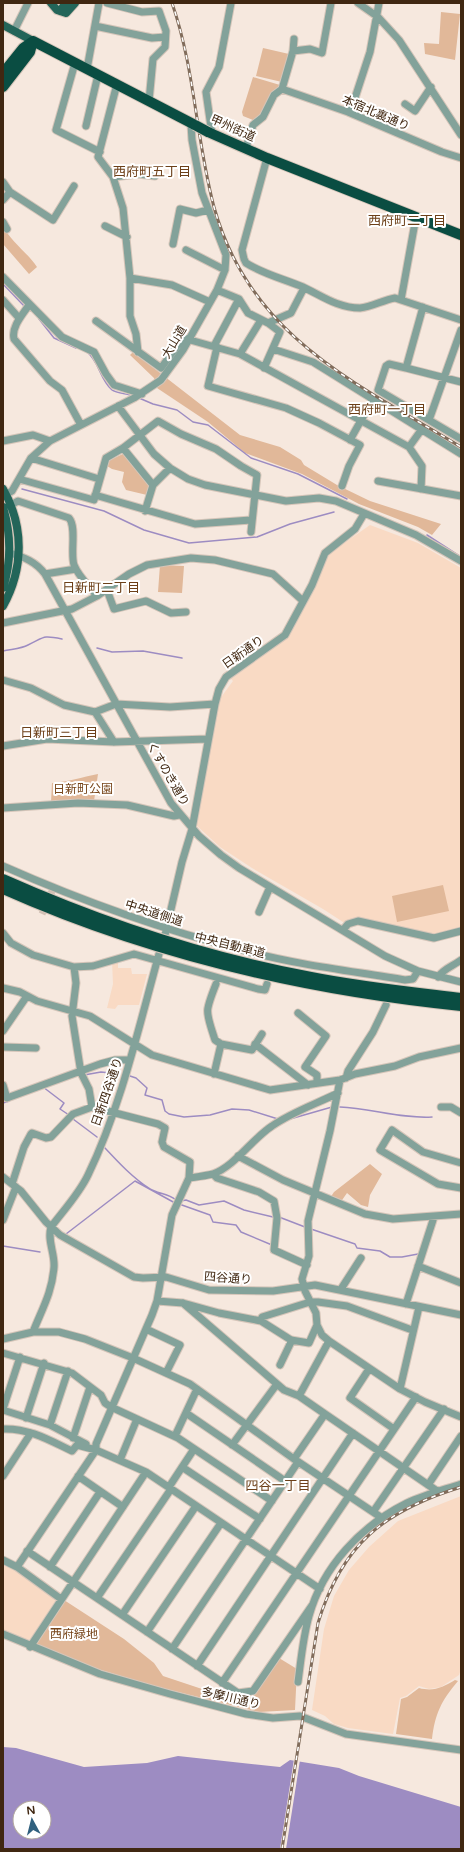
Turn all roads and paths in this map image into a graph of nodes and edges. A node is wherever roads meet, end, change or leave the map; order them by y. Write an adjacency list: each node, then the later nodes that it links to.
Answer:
1 (28, 3): 14 (street)
2 (66, 3): 10 (main road)
3 (75, 3): 10 (main road)
4 (99, 3): 13 (street)
5 (107, 3): 15 (street)
6 (231, 3): 33 (street)
7 (331, 3): 18 (street)
8 (358, 3): 11 (street)
9 (379, 3): 11 (street)
10 (56, 6)
11 (378, 17): 25 (street); 29 (street)
12 (3, 25): 14 (main road, 甲州街道)
13 (95, 26): 15 (street); 20 (street)
14 (14, 31): 17 (main road, 甲州街道)
15 (165, 37): 27 (street)
16 (294, 39): 18 (street)
17 (33, 41): 19 (highway, 甲州街道); 21 (highway); 24 (highway)
18 (293, 51): 26 (street)
19 (75, 63): 20 (highway, 甲州街道); 35 (street)
20 (87, 69): 22 (highway, 甲州街道)
21 (3, 73)
22 (98, 75): 23 (highway, 甲州街道); 31 (street)
23 (117, 84): 27 (highway, 甲州街道); 35 (street)
24 (3, 87)
25 (431, 87): 28 (street); 32 (street)
26 (282, 89): 29 (street, 本宿北裏通り); 34 (street)
27 (149, 101): 30 (highway, 甲州街道)
28 (405, 104)
29 (348, 112): 37 (street, 本宿北裏通り)
30 (193, 124): 33 (highway, 甲州街道, bridge); 44 (street, 大山道)
31 (86, 126)
32 (460, 132)
33 (210, 133): 34 (highway, 甲州街道)
34 (246, 148): 36 (highway, 甲州街道)
35 (100, 152): 39 (street)
36 (267, 158): 45 (highway, 甲州街道); 56 (street)
37 (461, 158)
38 (155, 176): 39 (street)
39 (113, 177): 50 (street)
40 (3, 182): 42 (street)
41 (74, 186): 42 (street)
42 (10, 192): 43 (street)
43 (3, 200)
44 (208, 210): 51 (street); 53 (street, 大山道)
45 (416, 217): 49 (highway, 甲州街道); 60 (street)
46 (3, 222): 48 (street)
47 (105, 226): 50 (street)
48 (7, 229)
49 (461, 235)
50 (126, 237): 55 (street)
51 (173, 244)
52 (186, 250): 53 (street)
53 (225, 270): 57 (street, 大山道)
54 (3, 277): 62 (street)
55 (130, 278): 61 (street); 73 (street)
56 (304, 288): 60 (street); 68 (street)
57 (216, 290): 58 (street); 61 (street, 大山道)
58 (239, 299): 65 (street); 71 (street)
59 (3, 300): 64 (street)
60 (401, 300): 63 (street)
61 (210, 302): 70 (street, 大山道)
62 (27, 307): 64 (street); 79 (street)
63 (423, 307): 66 (street); 76 (street)
64 (20, 318): 84 (street)
65 (261, 320): 68 (street); 74 (street)
66 (461, 320)
67 (96, 321): 73 (street)
68 (268, 323): 72 (street)
69 (461, 330): 77 (street)
70 (189, 340): 71 (street); 73 (street); 79 (street, 大山道)
71 (216, 346): 74 (street); 88 (street)
72 (273, 348): 75 (street); 80 (street)
73 (138, 352)
74 (240, 354): 75 (street)
75 (264, 368): 82 (street)
76 (406, 368): 77 (street); 83 (street)
77 (444, 378): 78 (street); 83 (street)
78 (461, 382)
79 (138, 396): 81 (street, 大山道)
80 (373, 399): 82 (street); 85 (street)
81 (118, 406): 84 (street, 大山道); 86 (street)
82 (360, 420): 88 (street); 91 (street)
83 (428, 420): 87 (street)
84 (81, 425): 90 (street, 大山道)
85 (422, 429): 91 (street); 93 (street)
86 (140, 435): 92 (street); 95 (street); 104 (street)
87 (461, 439)
88 (350, 440): 100 (street)
89 (3, 441): 90 (street)
90 (50, 441): 94 (street, 大山道)
91 (409, 447): 101 (street)
92 (123, 448): 97 (street); 99 (street)
93 (461, 454)
94 (31, 458): 96 (street, 大山道); 97 (street)
95 (170, 468): 99 (street); 104 (street)
96 (19, 479): 102 (street, 大山道); 103 (street)
97 (100, 479): 103 (street)
98 (378, 481): 101 (street)
99 (153, 485): 107 (street)
100 (342, 486)
101 (421, 489): 105 (street)
102 (4, 493): 106 (main road)
103 (95, 495): 107 (street)
104 (255, 495): 108 (street); 109 (street)
105 (461, 496)
106 (7, 506): 111 (main road); 112 (main road); 114 (street)
107 (146, 511): 109 (street)
108 (364, 514): 113 (street); 120 (street, 日新通り)
109 (252, 520): 110 (street)
110 (251, 532)
111 (10, 554): 112 (street, くすのき通り); 116 (main road)
112 (19, 555): 115 (street, くすのき通り); 121 (main road)
113 (461, 561)
114 (76, 569): 115 (street); 119 (street)
115 (45, 574): 122 (street, くすのき通り)
116 (4, 580): 117 (main road)
117 (3, 588)
118 (107, 590): 119 (street); 120 (street); 123 (street)
119 (97, 596): 122 (street)
120 (303, 600): 127 (street, 日新通り)
121 (3, 606)
122 (65, 611): 124 (street); 126 (street, くすのき通り)
123 (186, 612)
124 (3, 623)
125 (3, 680): 128 (street)
126 (116, 704): 127 (street); 128 (street); 130 (street, くすのき通り)
127 (215, 704): 129 (street, 日新通り)
128 (95, 712): 131 (street)
129 (208, 739): 130 (street); 135 (street)
130 (136, 741): 131 (street); 134 (street, くすのき通り)
131 (114, 742): 132 (street)
132 (3, 746)
133 (3, 808): 134 (street)
134 (179, 815): 135 (street, くすのき通り)
135 (192, 829): 138 (street, くすのき通り); 143 (street)
136 (3, 866): 143 (street, 中央道側道)
137 (3, 879): 155 (highway, 中央自動車道, bridge)
138 (270, 887): 140 (street); 141 (street, くすのき通り)
139 (3, 889): 157 (highway, 中央自動車道, bridge)
140 (259, 912)
141 (343, 930): 142 (street); 148 (street, くすのき通り)
142 (461, 931)
143 (165, 932): 148 (street, 中央道側道)
144 (3, 933): 147 (street)
145 (158, 957): 147 (street); 152 (street); 164 (street, 日新四谷通り)
146 (461, 960): 149 (street)
147 (74, 967): 158 (street)
148 (418, 971): 149 (street, くすのき通り)
149 (438, 977): 150 (street, くすのき通り)
150 (461, 982)
151 (216, 984): 162 (street)
152 (267, 984)
153 (3, 988): 154 (street)
154 (27, 996): 158 (street); 160 (street)
155 (461, 998)
156 (386, 1005): 171 (street)
157 (461, 1006)
158 (72, 1010): 164 (street); 169 (street)
159 (298, 1013): 172 (street)
160 (3, 1031)
161 (262, 1034): 163 (street)
162 (221, 1044): 163 (street); 170 (street)
163 (255, 1044): 174 (street)
164 (134, 1045): 168 (street, 日新四谷通り); 170 (street)
165 (3, 1047): 166 (street)
166 (36, 1048)
167 (461, 1048): 171 (street)
168 (129, 1060): 169 (street); 178 (street, 日新四谷通り)
169 (82, 1074): 173 (street); 176 (street)
170 (214, 1074): 174 (street)
171 (343, 1079): 172 (street); 175 (street)
172 (317, 1082): 174 (street)
173 (3, 1085)
174 (308, 1085)
175 (338, 1093): 180 (street); 187 (street)
176 (92, 1107): 178 (street); 185 (street)
177 (441, 1107): 179 (street)
178 (112, 1112): 184 (street); 191 (street, 日新四谷通り)
179 (461, 1113)
180 (238, 1156): 182 (street); 187 (street)
181 (461, 1163): 186 (street)
182 (213, 1174): 184 (street); 193 (street)
183 (3, 1176): 185 (street, 四谷通り)
184 (189, 1178): 195 (street)
185 (14, 1185): 190 (street); 191 (street, 四谷通り)
186 (461, 1188)
187 (315, 1194): 189 (street); 193 (street)
188 (461, 1214): 189 (street)
189 (434, 1217): 194 (street)
190 (3, 1220)
191 (51, 1228): 195 (street, 四谷通り); 209 (street)
192 (361, 1258): 198 (street)
193 (307, 1265): 197 (street)
194 (418, 1266): 196 (street); 202 (street)
195 (160, 1276): 197 (street, 四谷通り); 199 (street)
196 (461, 1283)
197 (303, 1286): 198 (street, 四谷通り); 200 (street)
198 (341, 1289): 202 (street, 四谷通り)
199 (156, 1301): 201 (street); 207 (street)
200 (310, 1302): 205 (street); 206 (street); 208 (street)
201 (183, 1303): 205 (street); 221 (street)
202 (406, 1304): 203 (street, 四谷通り)
203 (419, 1307): 204 (street, 四谷通り); 208 (street)
204 (461, 1315)
205 (261, 1321): 211 (street)
206 (317, 1325): 211 (street); 212 (street)
207 (146, 1329): 215 (street); 220 (street)
208 (412, 1330): 224 (street)
209 (33, 1332): 210 (street); 215 (street)
210 (3, 1339)
211 (292, 1340): 217 (street)
212 (329, 1340): 218 (street); 225 (street)
213 (3, 1353): 214 (street)
214 (20, 1357): 216 (street); 229 (street)
215 (133, 1358): 220 (street); 227 (street)
216 (44, 1363): 219 (street); 233 (street)
217 (280, 1364)
218 (369, 1369): 224 (street); 237 (street)
219 (68, 1371): 222 (street); 235 (street)
220 (166, 1373): 223 (street)
221 (277, 1384): 225 (street); 236 (street)
222 (90, 1387): 227 (street); 243 (street)
223 (197, 1389): 230 (street); 236 (street)
224 (400, 1389): 226 (street)
225 (299, 1396): 231 (street)
226 (416, 1397): 228 (street); 237 (street)
227 (111, 1407): 234 (street); 246 (street)
228 (444, 1409): 232 (street); 251 (street)
229 (3, 1410): 233 (street)
230 (186, 1413): 241 (street); 244 (street)
231 (325, 1414): 240 (street); 249 (street)
232 (461, 1417)
233 (26, 1418): 235 (street)
234 (137, 1419): 241 (street); 248 (street)
235 (50, 1425): 243 (street)
236 (247, 1425): 244 (street); 249 (street)
237 (394, 1429): 247 (street)
238 (3, 1430): 239 (street)
239 (31, 1433): 246 (street); 253 (street)
240 (353, 1433): 247 (street); 255 (street)
241 (175, 1436): 245 (street)
242 (461, 1436): 258 (street)
243 (73, 1438): 246 (street)
244 (232, 1445): 256 (street)
245 (194, 1448): 250 (street); 263 (street)
246 (95, 1449): 248 (street); 254 (street)
247 (379, 1451): 251 (street); 262 (street)
248 (120, 1460): 252 (street)
249 (296, 1460): 255 (street); 256 (street)
250 (182, 1467): 259 (street); 268 (street)
251 (403, 1468): 258 (street); 266 (street)
252 (146, 1472): 259 (street); 265 (street)
253 (3, 1476)
254 (78, 1476): 260 (street); 271 (street)
255 (324, 1478): 262 (street); 272 (street)
256 (285, 1481): 263 (street)
257 (461, 1484): 261 (street)
258 (428, 1485): 261 (street)
259 (170, 1488): 264 (street); 280 (street)
260 (100, 1492): 265 (street); 275 (street)
261 (437, 1492): 267 (street)
262 (348, 1495): 266 (street); 276 (street)
263 (272, 1501): 268 (street)
264 (196, 1506): 269 (street); 282 (street)
265 (123, 1507): 277 (street)
266 (373, 1512): 267 (street)
267 (382, 1518): 278 (street)
268 (260, 1519): 270 (street)
269 (221, 1523): 270 (street); 283 (street)
270 (246, 1539): 272 (street); 286 (street)
271 (27, 1552): 274 (street); 275 (street)
272 (271, 1556): 276 (street); 287 (street)
273 (3, 1560): 274 (street)
274 (17, 1567): 279 (street)
275 (50, 1567): 277 (street)
276 (296, 1573): 278 (street); 289 (street)
277 (73, 1582): 279 (street); 280 (street)
278 (320, 1590): 281 (street)
279 (61, 1598): 285 (street)
280 (97, 1598): 282 (street)
281 (313, 1604): 288 (street); 289 (street)
282 (122, 1615): 283 (street)
283 (147, 1632): 286 (street)
284 (3, 1634): 285 (street, 多摩川通り)
285 (30, 1647): 290 (street, 多摩川通り)
286 (172, 1649): 287 (street)
287 (197, 1666): 289 (street)
288 (298, 1682)
289 (222, 1683)
290 (461, 1750)

